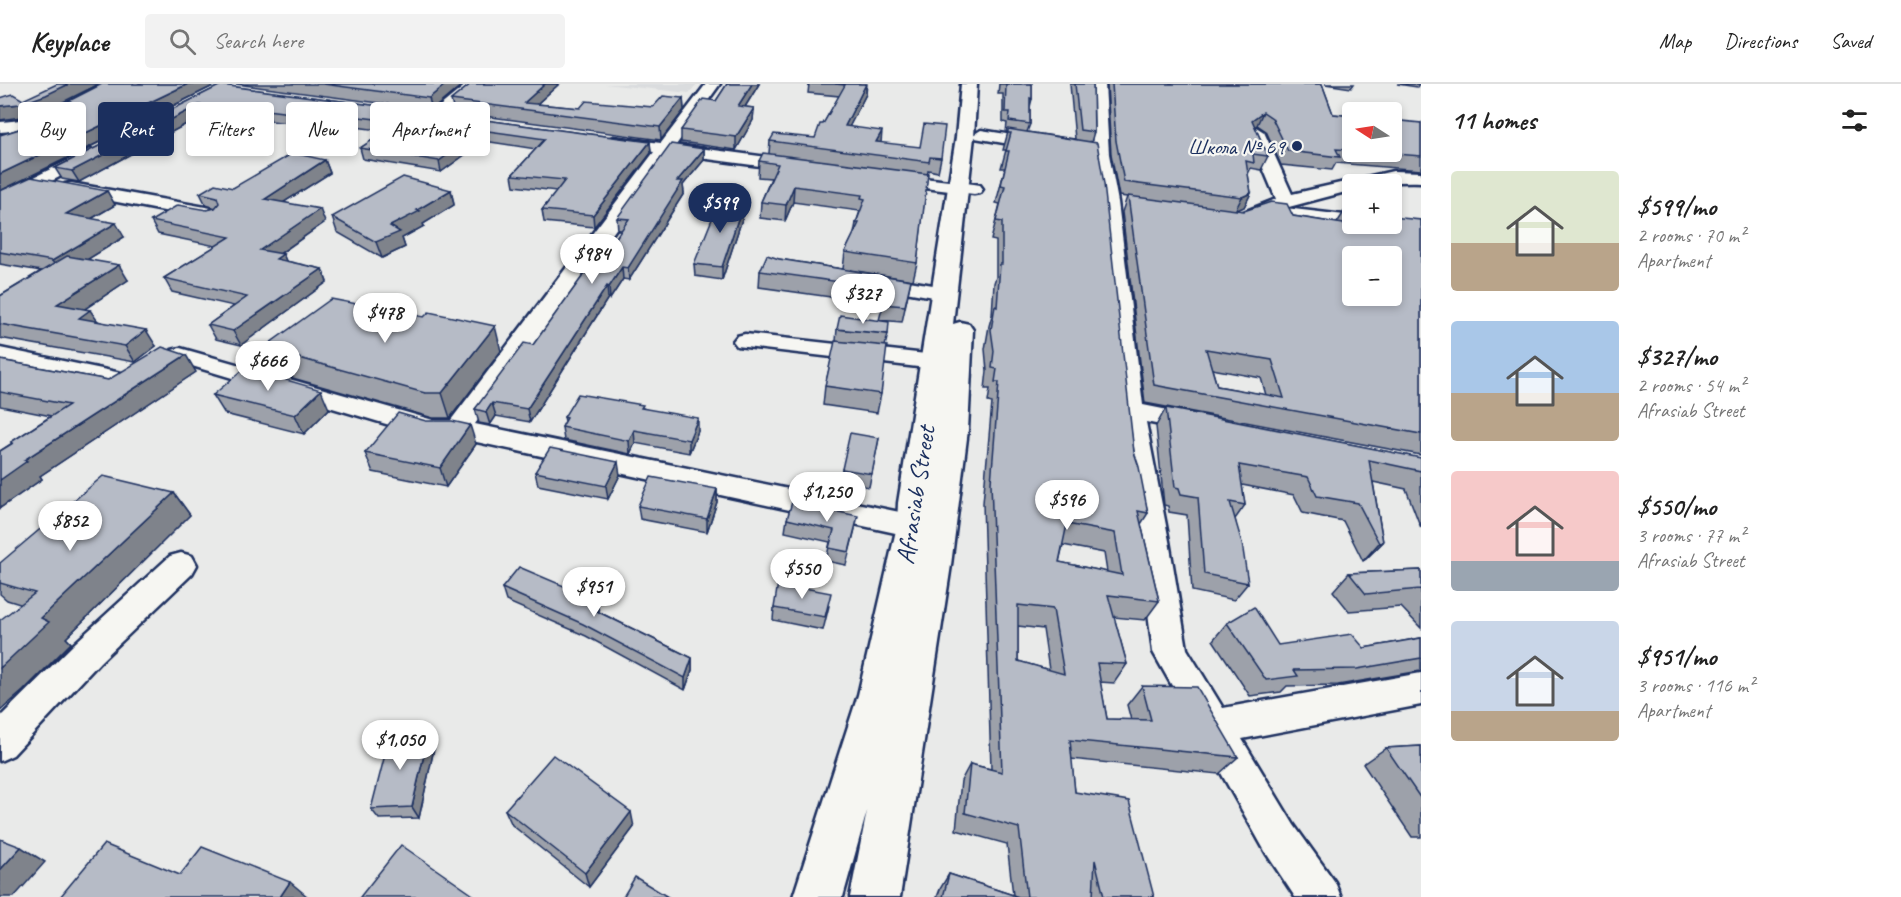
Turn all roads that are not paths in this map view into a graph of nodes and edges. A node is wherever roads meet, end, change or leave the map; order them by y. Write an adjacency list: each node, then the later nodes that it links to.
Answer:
1 (115, 84): 7 (street)
2 (476, 84): 6 (street)
3 (713, 84): 12 (street)
4 (1098, 84): 34 (street)
5 (976, 85): 9 (main road, Afrasiab Street); 20 (main road, Afrasiab Street)
6 (450, 102)
7 (0, 127)
8 (1256, 132): 22 (street)
9 (981, 135): 11 (street); 20 (main road, Afrasiab Street)
10 (596, 140): 12 (street)
11 (1056, 147)
12 (666, 149): 14 (street); 36 (street)
13 (98, 151): 18 (street)
14 (818, 169)
15 (1402, 176): 17 (street)
16 (876, 177): 20 (street)
17 (1421, 177)
18 (36, 182): 21 (street); 24 (street)
19 (1342, 188): 22 (street)
20 (966, 189): 28 (main road, Afrasiab Street); 43 (main road, Afrasiab Street)
21 (0, 201)
22 (1286, 201): 23 (street)
23 (1261, 211): 25 (street); 26 (street)
24 (214, 215)
25 (1225, 218)
26 (1342, 221)
27 (853, 278): 28 (street)
28 (945, 292): 32 (main road, Afrasiab Street)
29 (745, 341): 32 (street)
30 (0, 355): 33 (street)
31 (180, 355): 36 (street)
32 (935, 362): 37 (main road, Afrasiab Street)
33 (126, 382)
34 (1131, 411): 35 (street); 40 (street)
35 (1219, 428)
36 (458, 429): 37 (street)
37 (914, 526): 42 (main road, Afrasiab Street)
38 (182, 565): 41 (street)
39 (1421, 688): 40 (street)
40 (1214, 727): 44 (street)
41 (0, 743)
42 (818, 897)
43 (875, 897)
44 (1320, 897)

